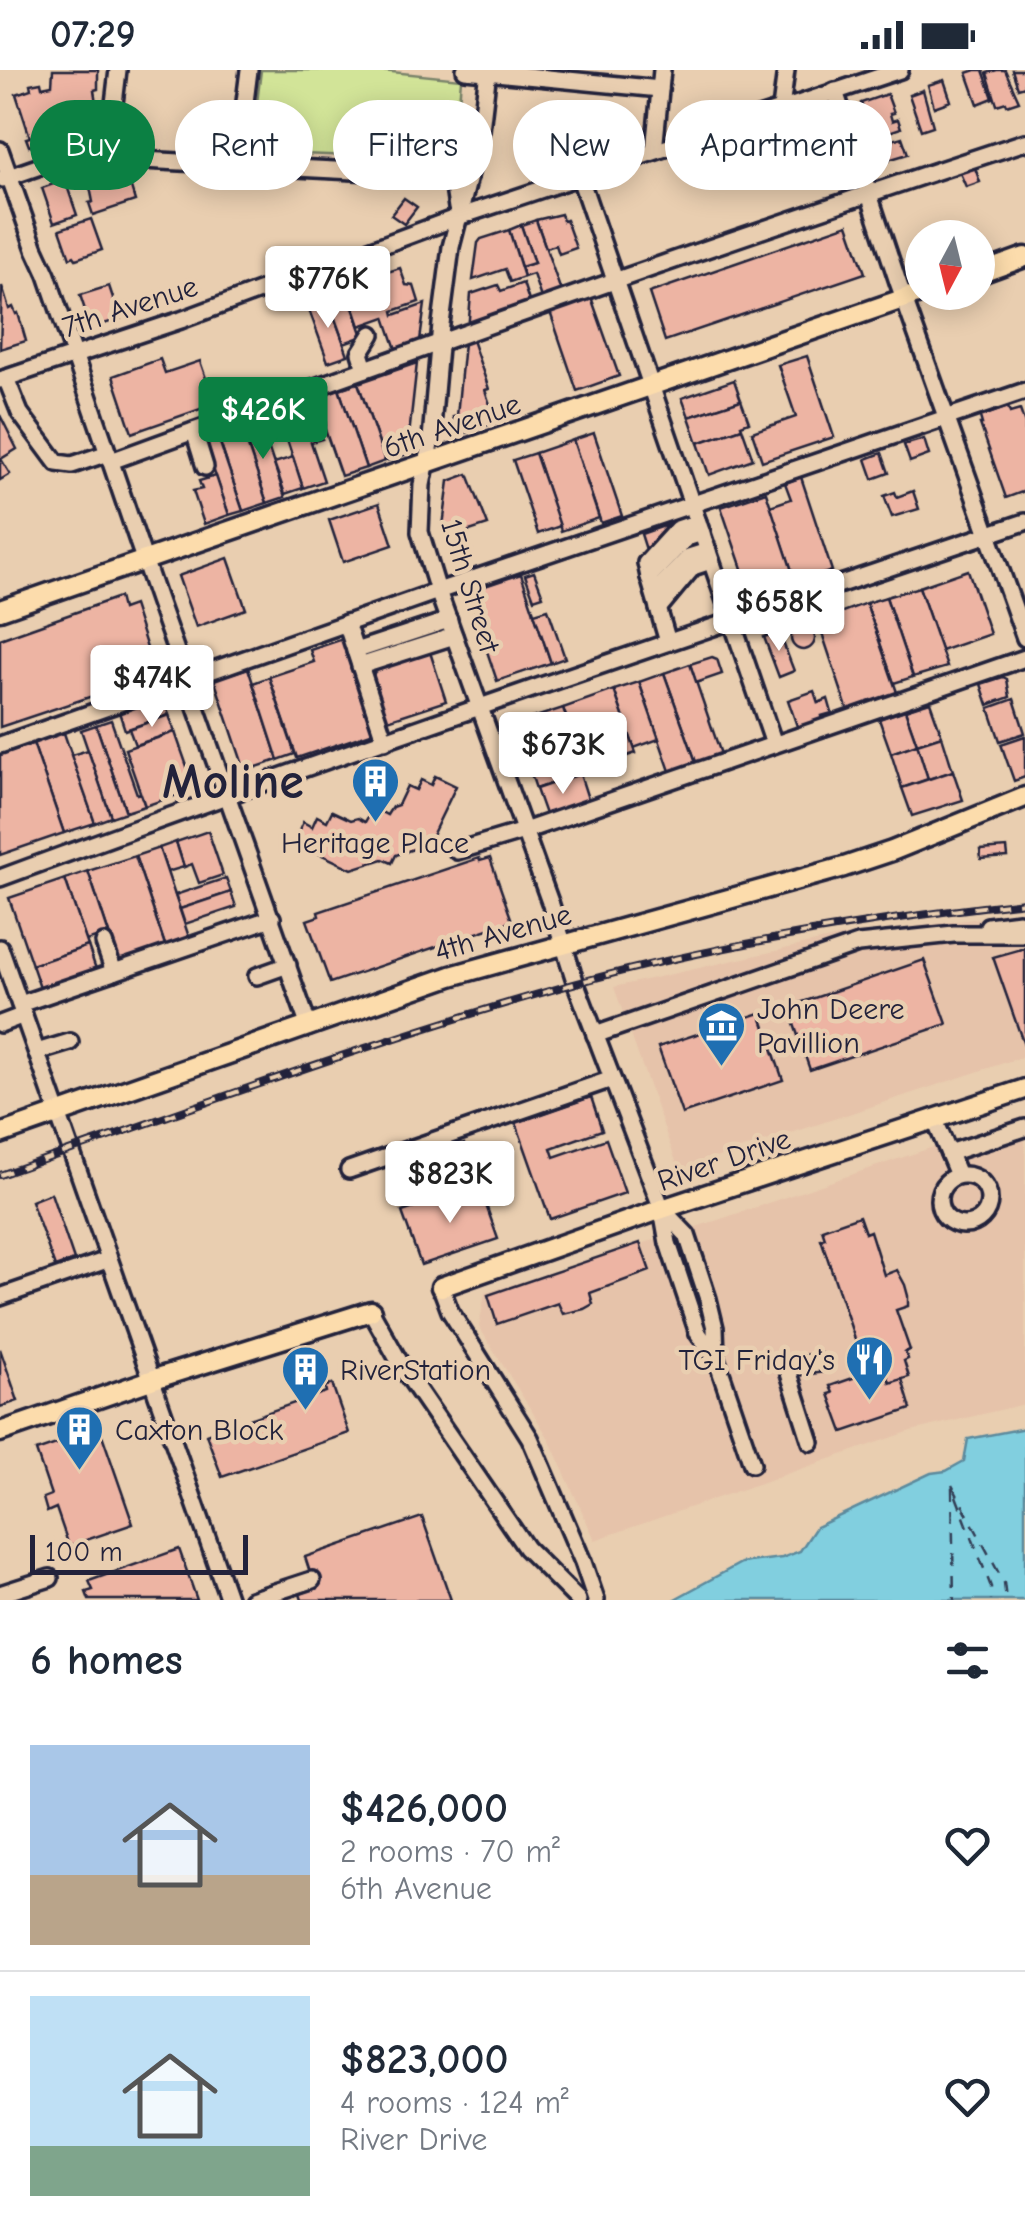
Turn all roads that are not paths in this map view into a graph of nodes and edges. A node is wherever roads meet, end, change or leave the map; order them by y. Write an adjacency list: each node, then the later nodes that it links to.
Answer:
1 (118, 70): 10 (street)
2 (249, 70): 11 (street)
3 (465, 70): 7 (street)
4 (662, 70): 8 (street)
5 (786, 70): 12 (street)
6 (900, 70): 9 (street, 7th Avenue)
7 (488, 71): 8 (street); 25 (street, 15th Street)
8 (660, 90): 17 (street)
9 (835, 91): 13 (street, 7th Avenue); 24 (street)
10 (114, 100)
11 (245, 100)
12 (782, 100)
13 (809, 100)
14 (1025, 142): 24 (street)
15 (665, 147): 17 (street, 7th Avenue)
16 (0, 150): 21 (street)
17 (654, 151): 18 (street, 7th Avenue)
18 (645, 154)
19 (313, 169): 25 (street)
20 (30, 170): 21 (street)
21 (5, 178): 32 (street)
22 (542, 190): 25 (street, 7th Avenue)
23 (584, 190): 28 (street)
24 (870, 193): 28 (street); 29 (street)
25 (458, 217): 31 (street, 15th Street); 32 (street, 7th Avenue)
26 (1025, 257): 27 (main road)
27 (995, 268)
28 (617, 282): 31 (street); 35 (street)
29 (904, 298): 35 (main road, 6th Avenue); 38 (street)
30 (372, 334): 33 (street)
31 (440, 342): 33 (street); 42 (street, 15th Street)
32 (74, 354): 34 (street, 7th Avenue); 41 (street)
33 (365, 369): 36 (street)
34 (3, 379): 41 (street)
35 (652, 385): 42 (main road, 6th Avenue); 44 (street)
36 (305, 390): 39 (street); 40 (street)
37 (1025, 390): 38 (street)
38 (947, 418): 44 (street); 47 (street)
39 (316, 424)
40 (194, 431): 41 (street); 43 (street)
41 (109, 457): 49 (street)
42 (426, 465): 49 (main road, 6th Avenue); 50 (street, 15th Street)
43 (205, 467)
44 (692, 504): 46 (street); 50 (street)
45 (1025, 522): 47 (street)
46 (700, 527): 48 (street); 51 (street)
47 (988, 534): 53 (street); 56 (street)
48 (710, 556): 51 (street); 53 (street)
49 (146, 561): 52 (main road, 6th Avenue); 60 (street)
50 (438, 591): 54 (street); 55 (street, 15th Street)
51 (654, 593): 57 (street)
52 (0, 610)
53 (732, 620): 57 (street); 63 (street)
54 (346, 623): 58 (street); 60 (street)
55 (450, 624): 58 (street); 58 (street); 61 (street, 15th Street)
56 (1025, 638)
57 (668, 642): 61 (street)
58 (356, 654): 62 (street)
59 (1025, 658): 63 (street)
60 (186, 679): 64 (street); 65 (street)
61 (479, 708): 62 (street); 67 (street, 15th Street)
62 (385, 741): 65 (street)
63 (774, 744): 67 (street)
64 (0, 745)
65 (227, 795): 69 (street); 70 (street)
66 (1025, 796): 73 (main road, 4th Avenue)
67 (524, 830): 68 (street); 73 (street, 15th Street)
68 (458, 851)
69 (0, 878)
70 (272, 918): 75 (street); 76 (street)
71 (1021, 928): 81 (street)
72 (104, 943): 76 (street)
73 (563, 945): 80 (main road, 4th Avenue); 81 (street, 15th Street)
74 (0, 948): 78 (street)
75 (288, 964): 77 (street); 80 (street)
76 (114, 972): 78 (street)
77 (257, 976)
78 (22, 1010): 79 (street); 83 (street)
79 (0, 1024)
80 (309, 1027): 86 (main road, 4th Avenue)
81 (595, 1035): 84 (street, 15th Street)
82 (70, 1042): 83 (street)
83 (37, 1052): 86 (street)
84 (612, 1079): 91 (street); 93 (street, 15th Street)
85 (1025, 1088): 87 (main road, River Drive)
86 (58, 1114): 89 (main road, 4th Avenue); 94 (street)
87 (934, 1118): 90 (street); 93 (main road, River Drive)
88 (1025, 1128): 90 (street)
89 (0, 1134)
90 (948, 1152): 92 (street)
91 (350, 1170)
92 (958, 1176)
93 (662, 1210): 95 (main road, River Drive); 102 (street, 15th Street)
94 (108, 1260): 96 (street); 99 (street)
95 (441, 1287): 109 (street)
96 (0, 1297)
97 (371, 1311): 99 (main road); 108 (street)
98 (818, 1363): 101 (street)
99 (151, 1380): 100 (main road); 106 (street)
100 (0, 1432)
101 (811, 1442)
102 (752, 1464)
103 (50, 1578): 105 (street)
104 (310, 1584): 107 (street)
105 (0, 1594)
106 (228, 1600)
107 (251, 1600)
108 (578, 1600)
109 (596, 1600)

